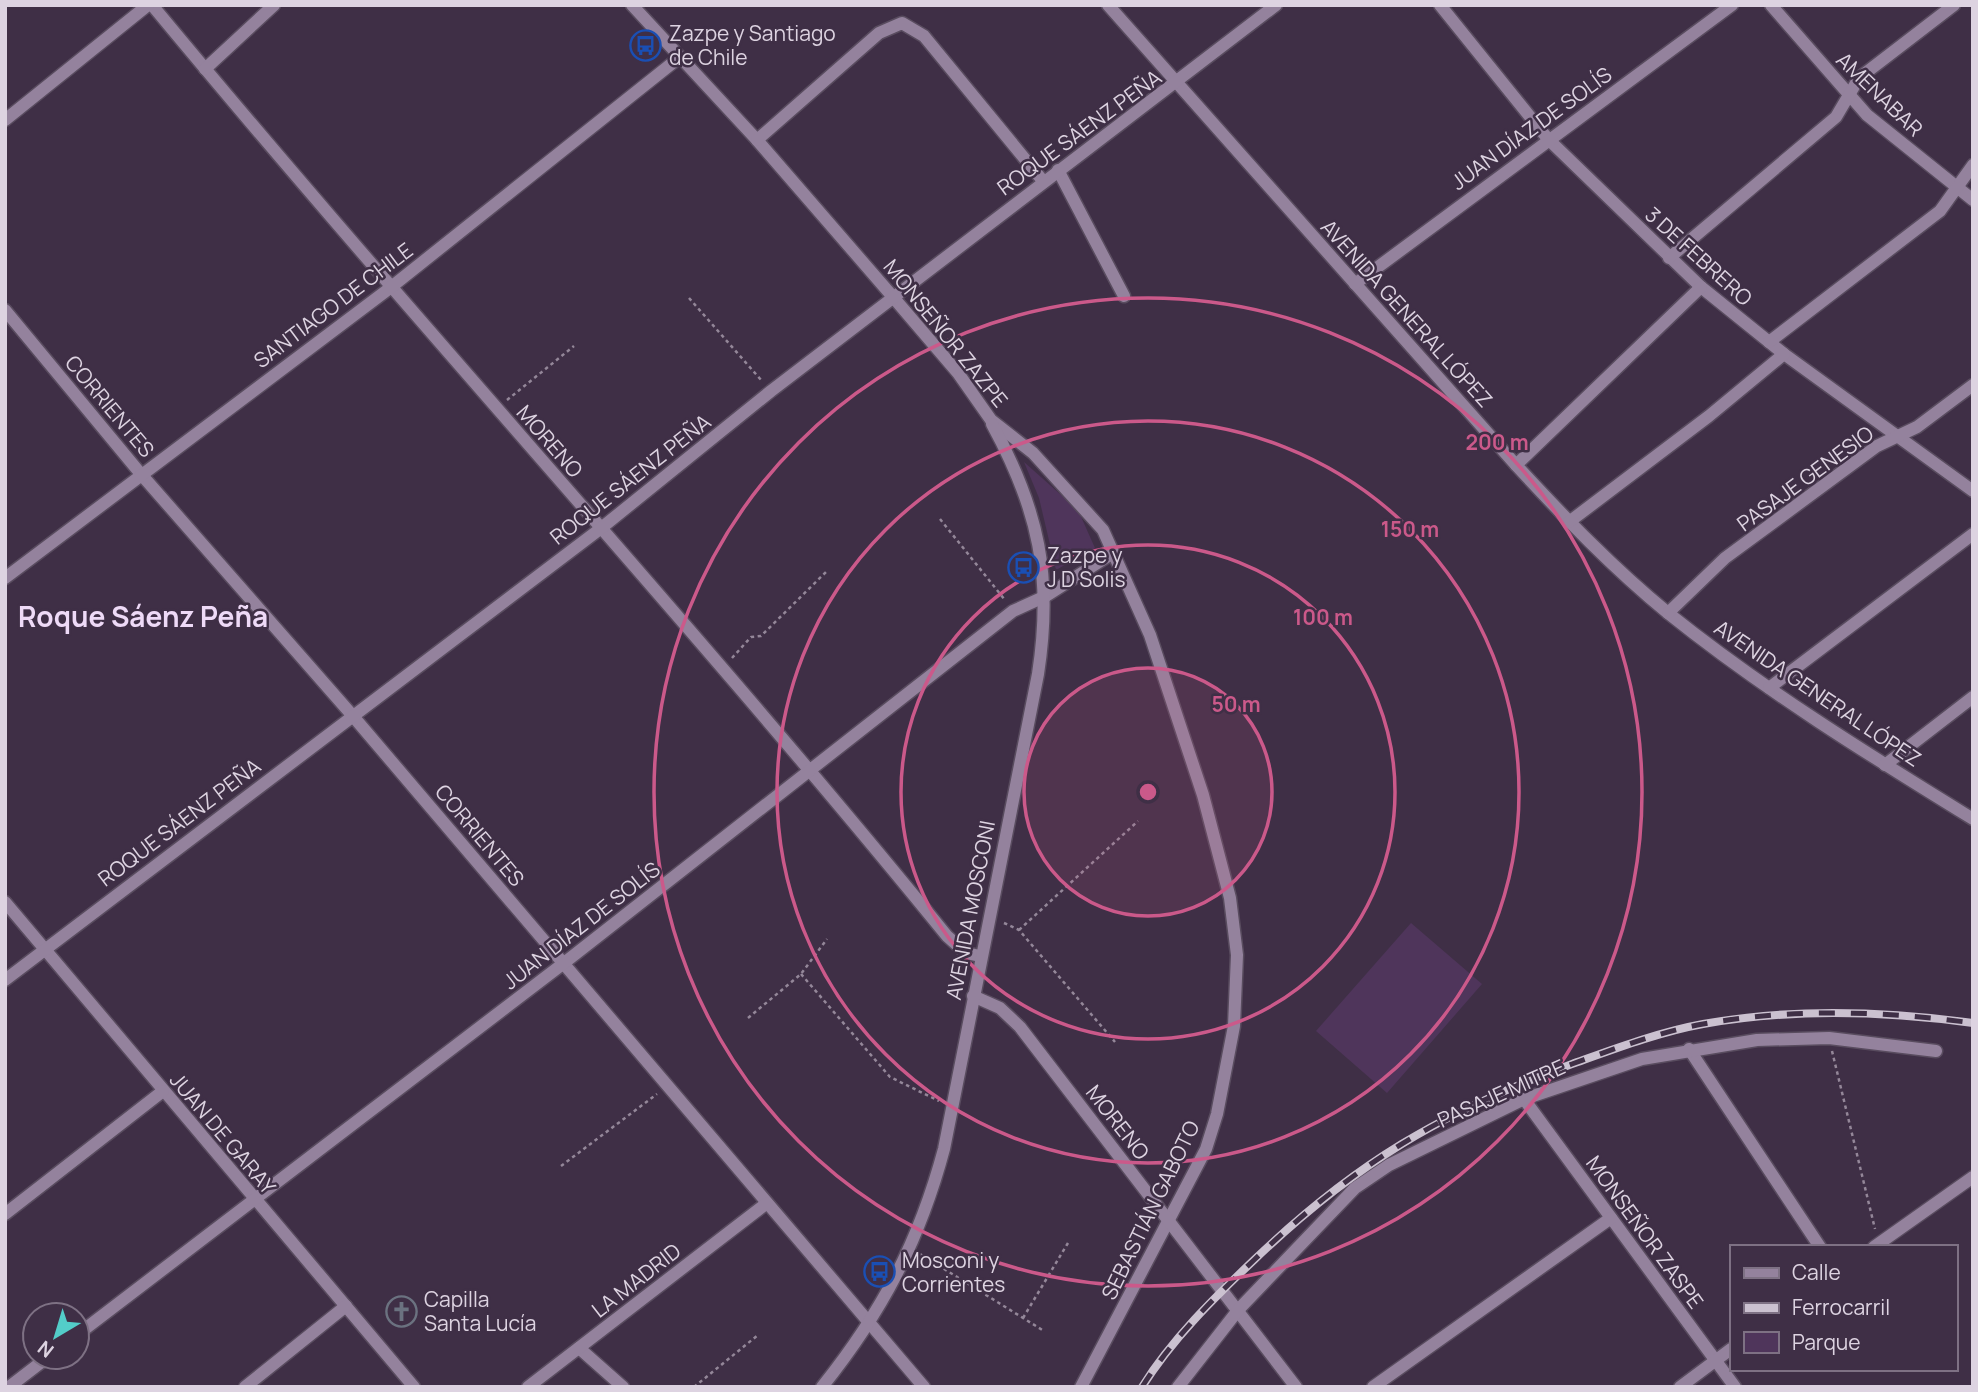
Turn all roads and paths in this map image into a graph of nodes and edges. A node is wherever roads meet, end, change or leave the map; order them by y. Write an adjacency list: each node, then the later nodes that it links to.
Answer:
1 (150, 5): 11 (street, MORENO); 14 (street)
2 (275, 5): 11 (street)
3 (632, 5): 10 (street, MONSEÑOR ZAZPE)
4 (1108, 5): 12 (street, AVENIDA GENERAL LÓPEZ)
5 (1276, 5): 12 (street, ROQUE SÁENZ PEÑA)
6 (1440, 5): 15 (street, 3 DE FEBRERO)
7 (1732, 5): 15 (street, JUAN DÍAZ DE SOLÍS)
8 (1771, 5): 13 (street, AMENABAR)
9 (1954, 5): 13 (street)
10 (680, 57): 16 (street, MONSEÑOR ZAZPE); 25 (street, SANTIAGO DE CHILE)
11 (205, 69): 25 (street, MORENO)
12 (1178, 83): 18 (street, ROQUE SÁENZ PEÑA); 23 (street, AVENIDA GENERAL LÓPEZ)
13 (1849, 97): 20 (street, AMENABAR); 22 (street)
14 (5, 120)
15 (1548, 139): 22 (street, 3 DE FEBRERO); 23 (street, JUAN DÍAZ DE SOLÍS)
16 (757, 140): 19 (street); 27 (street, MONSEÑOR ZAZPE)
17 (1973, 165): 20 (street)
18 (1058, 170): 19 (street, ROQUE SÁENZ PEÑA); 26 (street)
19 (1043, 181): 27 (street, ROQUE SÁENZ PEÑA)
20 (1957, 189): 21 (street, AMENABAR); 30 (street)
21 (1973, 200)
22 (1669, 258): 24 (street, 3 DE FEBRERO)
23 (1355, 284): 38 (street, AVENIDA GENERAL LÓPEZ)
24 (1701, 287): 30 (street, 3 DE FEBRERO); 38 (street)
25 (390, 288): 35 (street, MORENO); 39 (street, SANTIAGO DE CHILE)
26 (1124, 296)
27 (893, 297): 34 (street, ROQUE SÁENZ PEÑA); 36 (street, MONSEÑOR ZAZPE)
28 (689, 299): 34 (path)
29 (5, 310): 39 (street, CORRIENTES)
30 (1769, 342): 32 (street, 3 DE FEBRERO)
31 (574, 346): 35 (path)
32 (1784, 354): 37 (street, 3 DE FEBRERO); 42 (street)
33 (1973, 385): 37 (street, PASAJE GENESIO)
34 (771, 391): 43 (street, ROQUE SÁENZ PEÑA)
35 (496, 409): 43 (street, MORENO)
36 (990, 420): 45 (street, MONSEÑOR ZAZPE); 48 (street, AVENIDA MOSCONI)
37 (1898, 436): 40 (street, 3 DE FEBRERO); 50 (street, PASAJE GENESIO)
38 (1516, 464): 42 (street, AVENIDA GENERAL LÓPEZ)
39 (140, 473): 47 (street, SANTIAGO DE CHILE); 54 (street, CORRIENTES)
40 (1973, 491)
41 (940, 519): 49 (path)
42 (1569, 522): 50 (street, AVENIDA GENERAL LÓPEZ)
43 (600, 529): 51 (street, MORENO); 54 (street, ROQUE SÁENZ PEÑA)
44 (1973, 534): 52 (street)
45 (1113, 553): 48 (street, JUAN DÍAZ DE SOLÍS); 57 (street, MONSEÑOR ZAZPE)
46 (828, 570): 51 (path)
47 (5, 578)
48 (1046, 596): 49 (street, JUAN DÍAZ DE SOLÍS); 61 (street, AVENIDA MOSCONI)
49 (1013, 611): 56 (street, JUAN DÍAZ DE SOLÍS)
50 (1668, 613): 52 (street, AVENIDA GENERAL LÓPEZ)
51 (723, 669): 56 (street, MORENO)
52 (1769, 688): 55 (street, AVENIDA GENERAL LÓPEZ)
53 (1973, 697): 55 (street)
54 (352, 715): 64 (street, ROQUE SÁENZ PEÑA); 66 (street, CORRIENTES)
55 (1885, 765): 58 (street, AVENIDA GENERAL LÓPEZ)
56 (811, 769): 65 (street, MORENO); 66 (street, JUAN DÍAZ DE SOLÍS)
57 (1203, 795): 84 (street, SEBASTIÁN GABOTO)
58 (1973, 819)
59 (1139, 821): 62 (path)
60 (5, 902): 64 (street, JUAN DE GARAY)
61 (988, 916): 62 (path); 65 (street, AVENIDA MOSCONI)
62 (1018, 930): 72 (path)
63 (827, 939): 67 (path)
64 (44, 950): 68 (street, ROQUE SÁENZ PEÑA); 76 (street, JUAN DE GARAY)
65 (981, 956): 69 (street, AVENIDA MOSCONI)
66 (564, 963): 75 (street, CORRIENTES); 81 (street, JUAN DÍAZ DE SOLÍS)
67 (801, 974): 70 (path); 78 (path)
68 (5, 980)
69 (973, 996): 78 (street, AVENIDA MOSCONI); 84 (street, MORENO)
70 (748, 1018)
71 (1829, 1038): 73 (street, PASAJE MITRE); 74 (street, PASAJE MITRE); 88 (path)
72 (1115, 1042)
73 (1689, 1049): 77 (street, PASAJE MITRE); 87 (street)
74 (1936, 1051)
75 (668, 1086): 79 (path); 82 (street, CORRIENTES)
76 (163, 1091): 81 (street, JUAN DE GARAY); 83 (street)
77 (1524, 1100): 85 (street, MONSEÑOR ZASPE); 91 (street, PASAJE MITRE)
78 (952, 1107): 89 (street, AVENIDA MOSCONI)
79 (561, 1166)
80 (1973, 1177): 88 (street)
81 (254, 1200): 90 (street, JUAN DE GARAY); 93 (street, JUAN DÍAZ DE SOLÍS)
82 (767, 1203): 94 (street, CORRIENTES); 97 (street, LA MADRID)
83 (5, 1214)
84 (1168, 1218): 91 (street, MORENO); 109 (street, SEBASTIÁN GABOTO)
85 (1611, 1218): 99 (street, MONSEÑOR ZASPE); 112 (street)
86 (1068, 1243): 92 (path)
87 (1819, 1245)
88 (1876, 1245)
89 (911, 1249): 92 (path); 94 (street, AVENIDA MOSCONI)
90 (346, 1306): 102 (street); 103 (street, JUAN DE GARAY)
91 (1239, 1309): 110 (street, PASAJE MITRE); 111 (street, MORENO)
92 (1023, 1318): 95 (path)
93 (91, 1324)
94 (869, 1325): 107 (street, AVENIDA MOSCONI); 108 (street, CORRIENTES)
95 (1044, 1331)
96 (758, 1335): 106 (path)
97 (579, 1348): 104 (street, LA MADRID); 105 (street)
98 (1730, 1350): 99 (street)
99 (1716, 1361): 113 (street); 114 (street, MONSEÑOR ZASPE)
100 (30, 1371): 101 (street)
101 (9, 1387)
102 (245, 1387)
103 (414, 1387)
104 (528, 1387)
105 (623, 1387)
106 (694, 1387)
107 (822, 1387)
108 (924, 1387)
109 (1081, 1387)
110 (1178, 1387)
111 (1296, 1387)
112 (1373, 1387)
113 (1680, 1387)
114 (1735, 1387)

